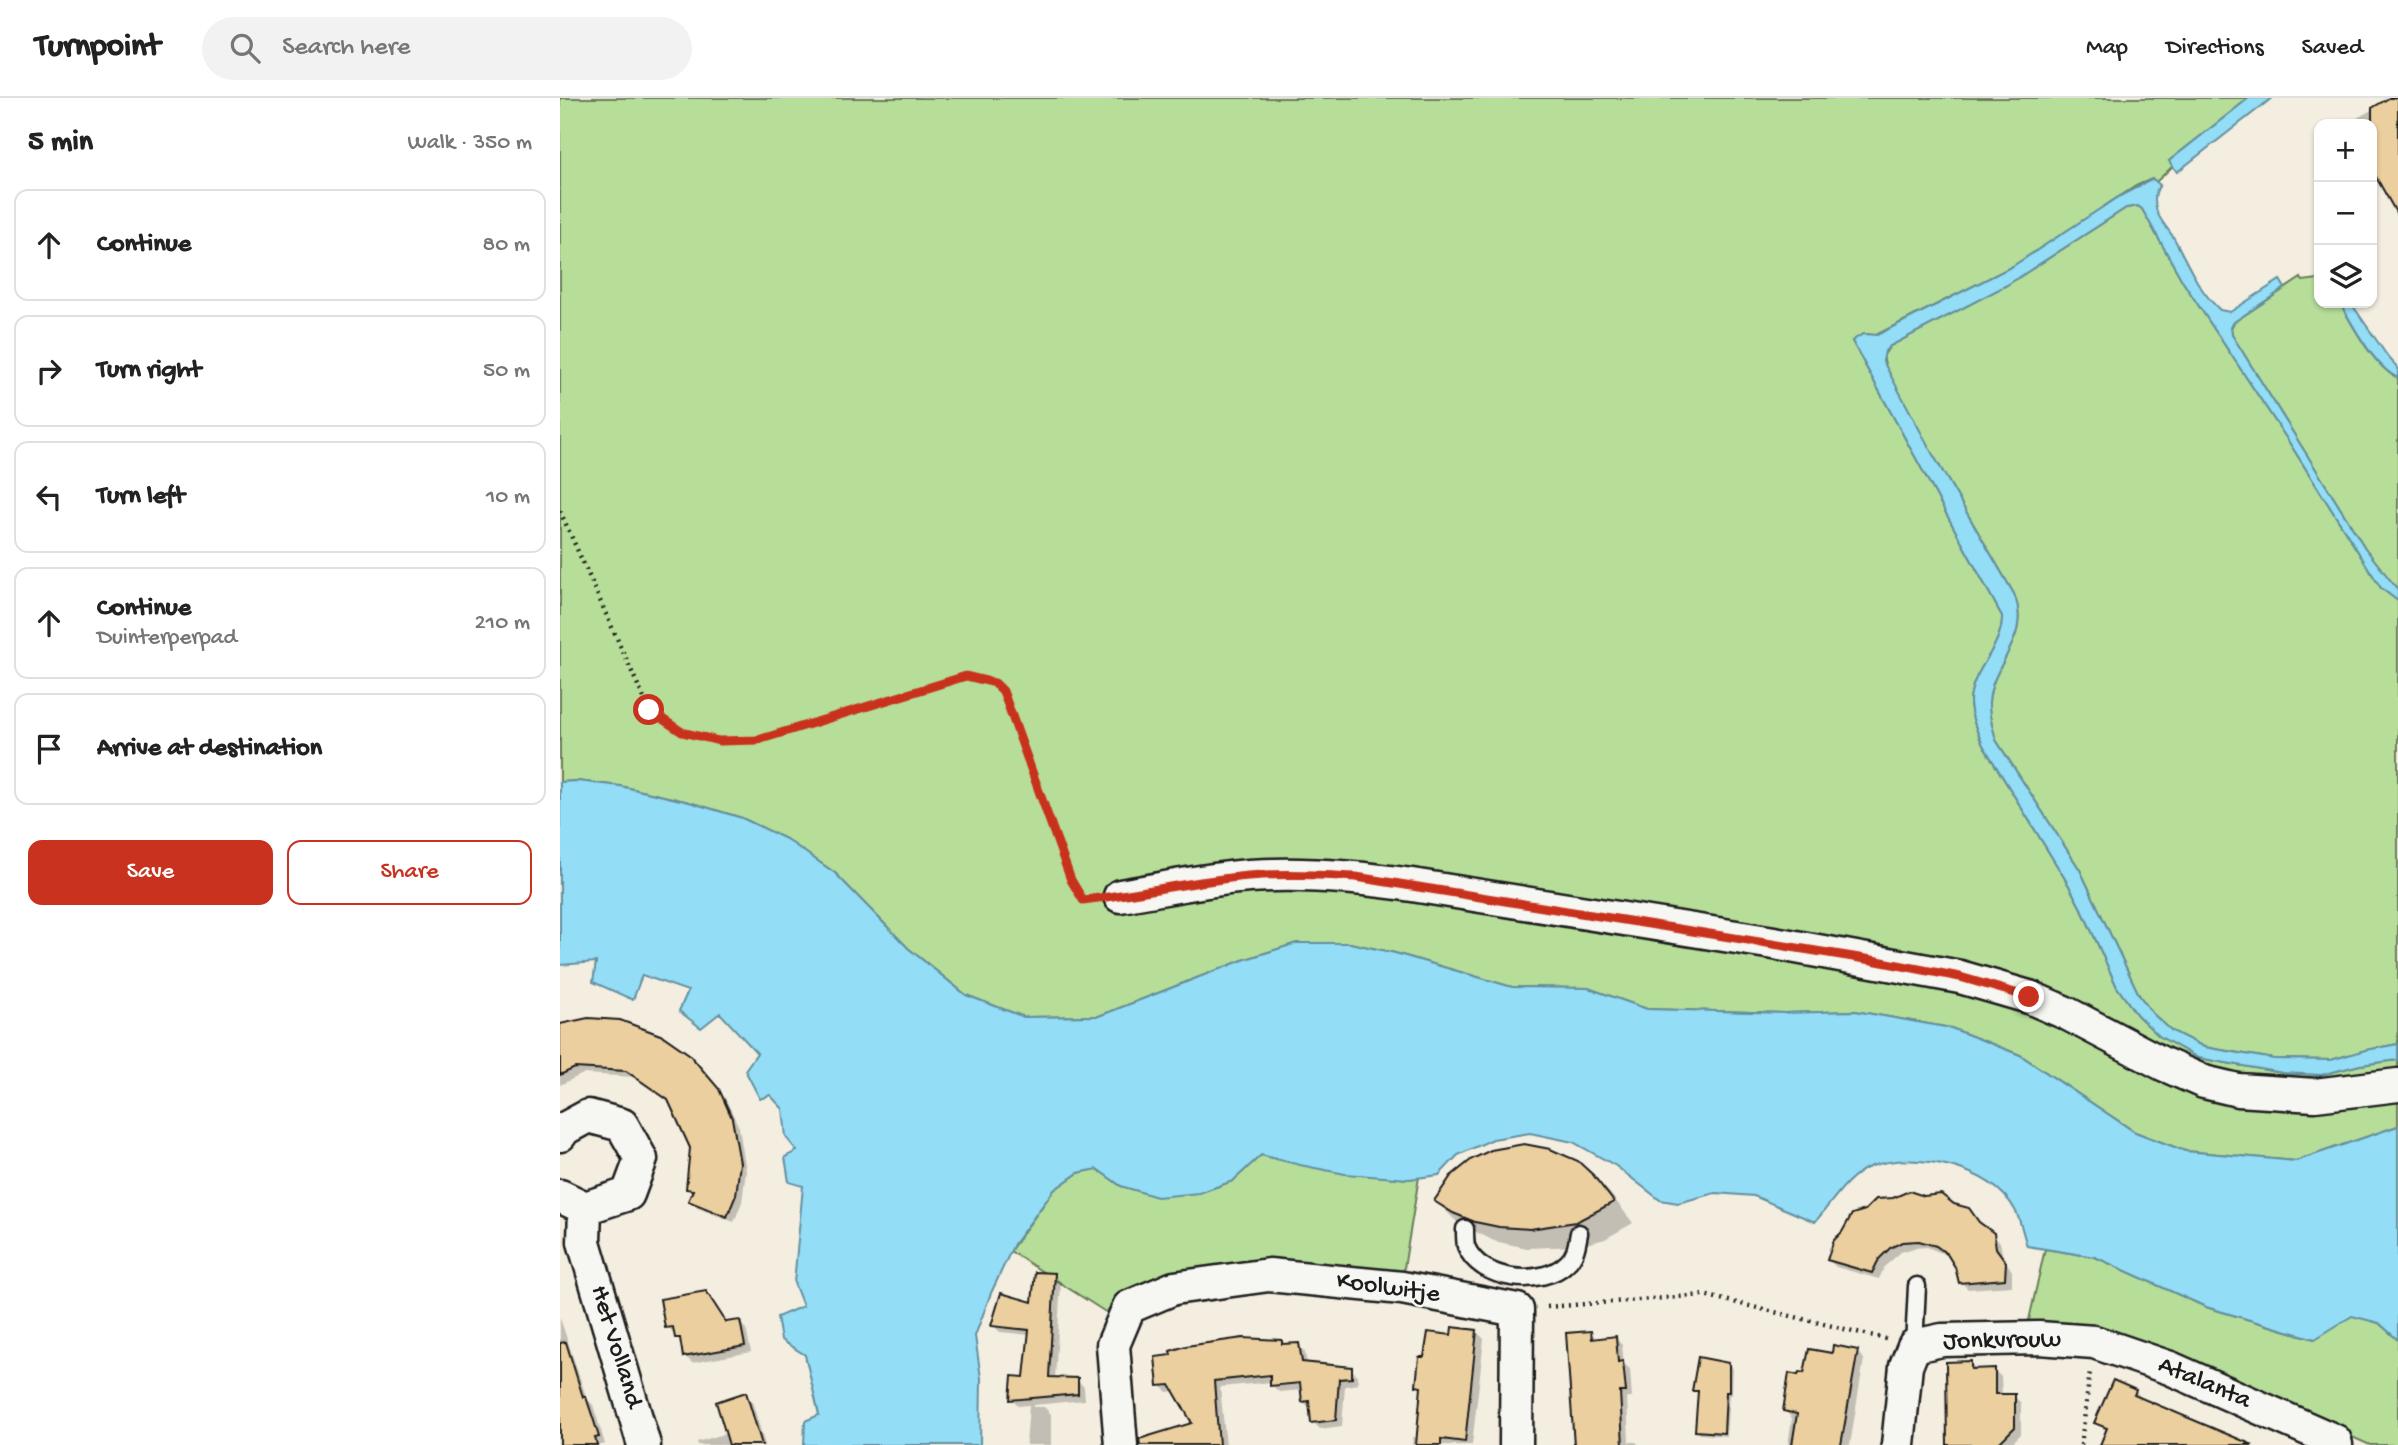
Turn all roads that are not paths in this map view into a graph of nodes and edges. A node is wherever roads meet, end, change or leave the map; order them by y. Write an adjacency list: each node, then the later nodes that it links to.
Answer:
1 (1120, 896): 2 (street)
2 (2398, 1085)
3 (560, 1135): 4 (street, Het Volland)
4 (573, 1202): 12 (street, Het Volland)
5 (1465, 1229): 7 (lane)
6 (1579, 1233): 7 (lane)
7 (1520, 1279): 9 (lane)
8 (1917, 1286): 11 (lane)
9 (1517, 1310): 13 (street, Koolwitje); 14 (street)
10 (2101, 1344): 11 (street, Jonkvrouw); 16 (street, Atalanta)
11 (1914, 1346): 15 (street, Jonkvrouw)
12 (644, 1445)
13 (1121, 1445)
14 (1517, 1445)
15 (1898, 1445)
16 (2336, 1445)

